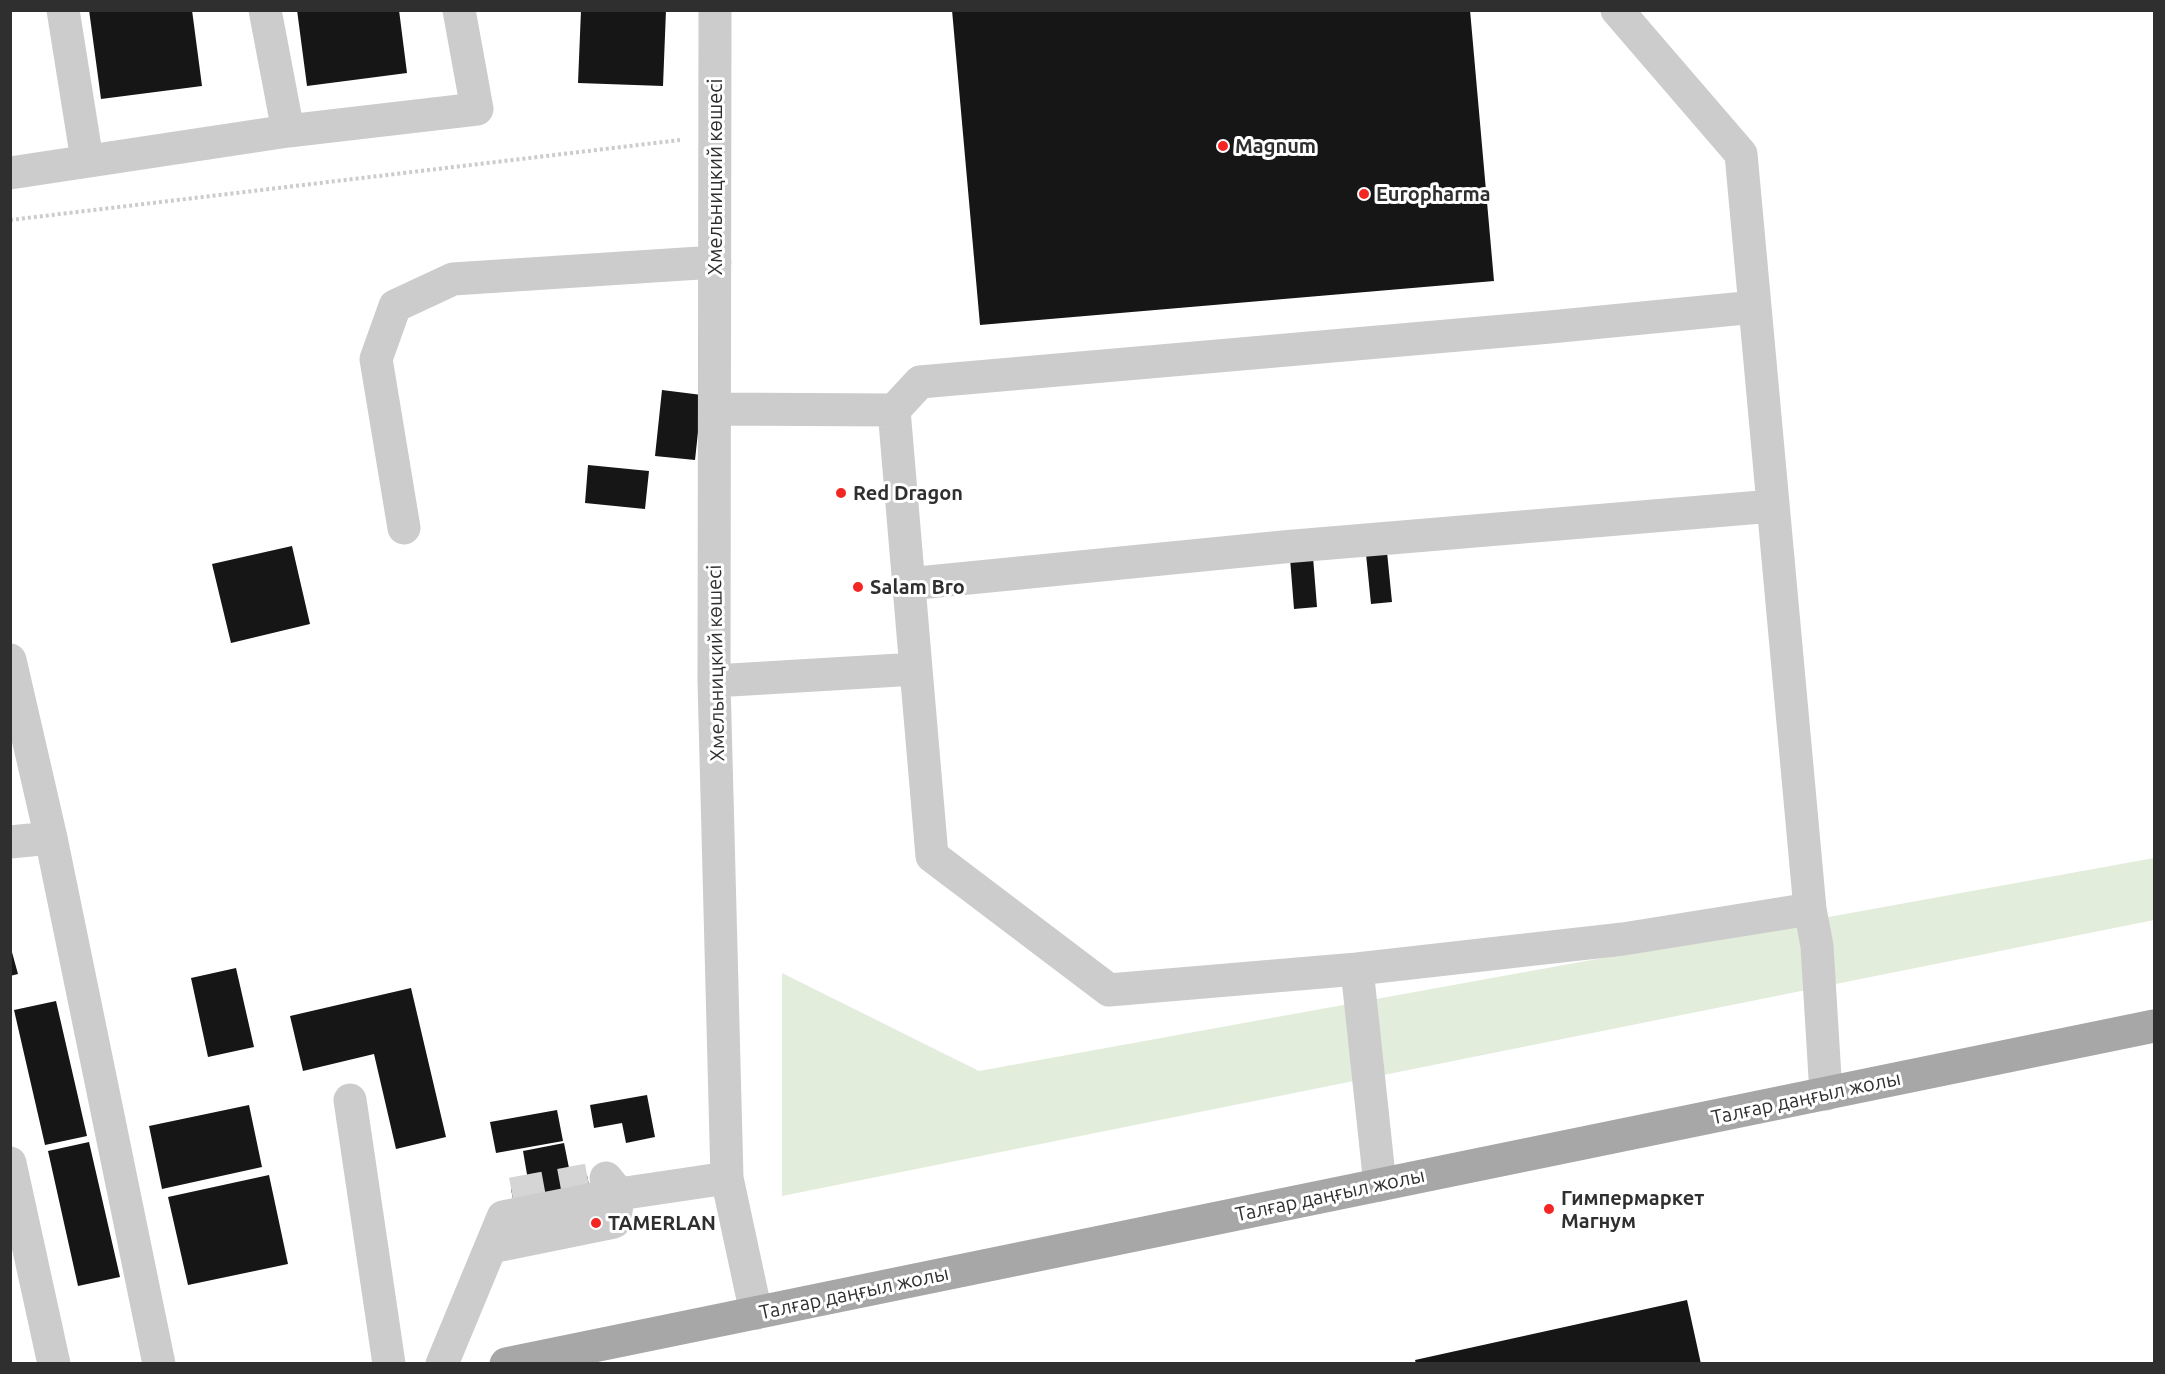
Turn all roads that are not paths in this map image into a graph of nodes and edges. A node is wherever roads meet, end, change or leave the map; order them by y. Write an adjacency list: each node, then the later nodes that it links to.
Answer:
1 (63, 10): 7 (street)
2 (265, 10): 6 (street)
3 (459, 10): 6 (street)
4 (715, 10): 9 (street, Хмельницкий көшесі)
5 (1617, 10): 10 (street)
6 (288, 131): 7 (street)
7 (87, 160): 8 (street)
8 (10, 172)
9 (715, 262): 11 (street, Хмельницкий көшесі); 14 (street)
10 (1755, 307): 12 (street); 13 (street)
11 (715, 409): 12 (street); 18 (street, Хмельницкий көшесі)
12 (894, 410): 15 (street)
13 (1773, 506): 15 (street); 21 (street)
14 (404, 528)
15 (908, 584): 17 (street)
16 (10, 660): 19 (street)
17 (916, 669): 18 (street); 22 (street)
18 (714, 681): 27 (street, Хмельницкий көшесі)
19 (51, 838): 20 (street); 35 (street)
20 (10, 842)
21 (1810, 909): 22 (street); 24 (street)
22 (1357, 969): 29 (street)
23 (2154, 1026): 24 (main road, Талғар даңғыл жолы)
24 (1827, 1094): 29 (main road, Талғар даңғыл жолы)
25 (350, 1100): 36 (street)
26 (10, 1163): 32 (street)
27 (727, 1178): 30 (street); 33 (street, Хмельницкий көшесі)
28 (588, 1180): 30 (street)
29 (1380, 1185): 33 (main road, Талғар даңғыл жолы)
30 (619, 1194): 31 (street); 31 (street)
31 (491, 1247): 37 (street)
32 (21, 1262): 34 (street)
33 (756, 1313): 38 (main road, Талғар даңғыл жолы)
34 (54, 1364)
35 (159, 1364)
36 (389, 1364)
37 (442, 1364)
38 (506, 1364)

